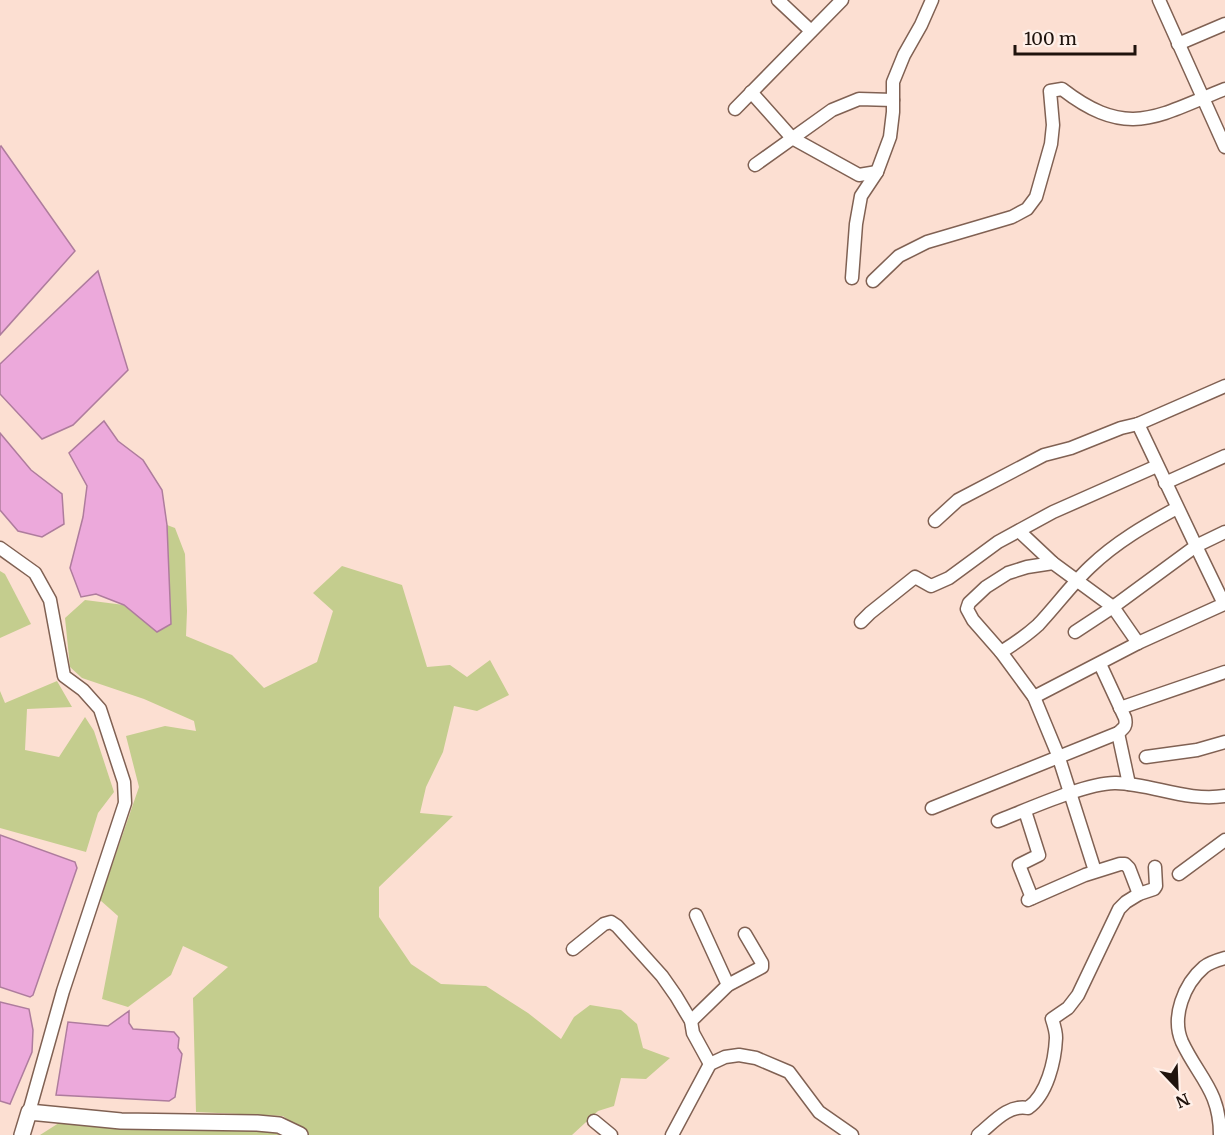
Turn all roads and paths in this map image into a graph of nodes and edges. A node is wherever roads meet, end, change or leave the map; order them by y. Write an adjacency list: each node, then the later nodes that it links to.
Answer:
1 (778, 0): 6 (street)
2 (842, 0): 6 (street)
3 (932, 0): 11 (street)
4 (1159, 0): 7 (street)
5 (1225, 24): 7 (street)
6 (811, 31): 9 (street)
7 (1178, 44): 10 (street)
8 (1225, 89): 10 (street)
9 (751, 92): 12 (street); 13 (street)
10 (1202, 98): 14 (street); 18 (street)
11 (893, 100): 13 (street); 16 (street)
12 (735, 109)
13 (792, 138): 15 (street); 16 (street)
14 (1225, 147)
15 (755, 165)
16 (877, 171): 17 (street)
17 (852, 278)
18 (873, 281)
19 (1225, 386): 20 (street)
20 (1138, 424): 22 (street); 25 (street)
21 (1225, 456): 23 (street)
22 (1157, 466): 23 (street); 26 (street)
23 (1165, 483): 24 (street)
24 (1177, 508): 28 (street); 31 (street)
25 (935, 521)
26 (1019, 531): 30 (street); 34 (street)
27 (1225, 532): 28 (street)
28 (1196, 546): 32 (street); 33 (street)
29 (0, 548): 64 (street)
30 (1053, 563): 31 (street); 37 (street)
31 (1077, 580): 33 (street); 37 (street)
32 (1225, 604): 36 (street)
33 (1113, 607): 35 (street); 36 (street)
34 (861, 622)
35 (1075, 632)
36 (1138, 642): 38 (street)
37 (1001, 652): 40 (street)
38 (1100, 664): 40 (street); 41 (street)
39 (1225, 672): 41 (street)
40 (1034, 697): 44 (street)
41 (1120, 708): 42 (street)
42 (1118, 732): 44 (street); 46 (street)
43 (1225, 742): 45 (street)
44 (1058, 755): 47 (street); 49 (street)
45 (1146, 757)
46 (1129, 784): 47 (street); 48 (street)
47 (1071, 794): 50 (street); 54 (street)
48 (1225, 796)
49 (932, 808)
50 (1025, 811): 51 (street); 54 (street)
51 (998, 821)
52 (1225, 840): 55 (street)
53 (1155, 867): 56 (street)
54 (1095, 871): 56 (street)
55 (1179, 874)
56 (1139, 894): 71 (street)
57 (696, 915): 61 (street)
58 (746, 934): 61 (street)
59 (573, 949): 62 (street)
60 (1225, 958): 72 (street)
61 (728, 985): 62 (street)
62 (691, 1021): 63 (street)
63 (710, 1064): 69 (street); 70 (street)
64 (29, 1112): 66 (main road); 67 (main road)
65 (594, 1121): 68 (street)
66 (22, 1135)
67 (300, 1135)
68 (611, 1135)
69 (672, 1135)
70 (852, 1135)
71 (978, 1135)
72 (1220, 1135)

